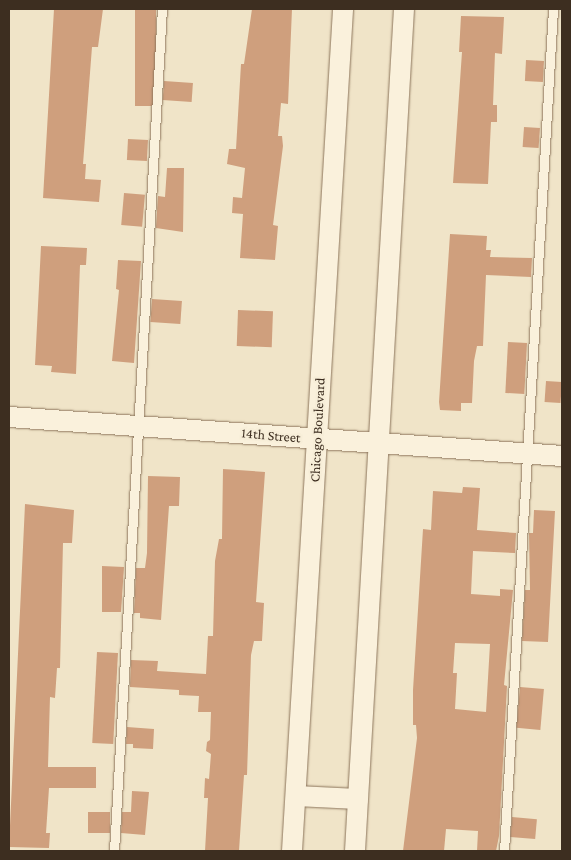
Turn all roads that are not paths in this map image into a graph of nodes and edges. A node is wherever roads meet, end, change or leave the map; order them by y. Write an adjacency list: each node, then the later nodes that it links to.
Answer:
1 (162, 9): 6 (lane)
2 (343, 9): 7 (street, Chicago Boulevard)
3 (404, 9): 8 (street)
4 (553, 9): 9 (lane)
5 (9, 417): 6 (street, 14th Street)
6 (138, 424): 7 (street, 14th Street); 13 (lane)
7 (317, 439): 8 (street, 14th Street); 11 (street, Chicago Boulevard)
8 (379, 443): 9 (street, 14th Street); 12 (street)
9 (527, 454): 10 (street, 14th Street); 16 (lane)
10 (562, 456)
11 (296, 796): 12 (street); 14 (street, Chicago Boulevard)
12 (358, 799): 15 (street)
13 (114, 851)
14 (292, 851)
15 (355, 851)
16 (504, 851)

